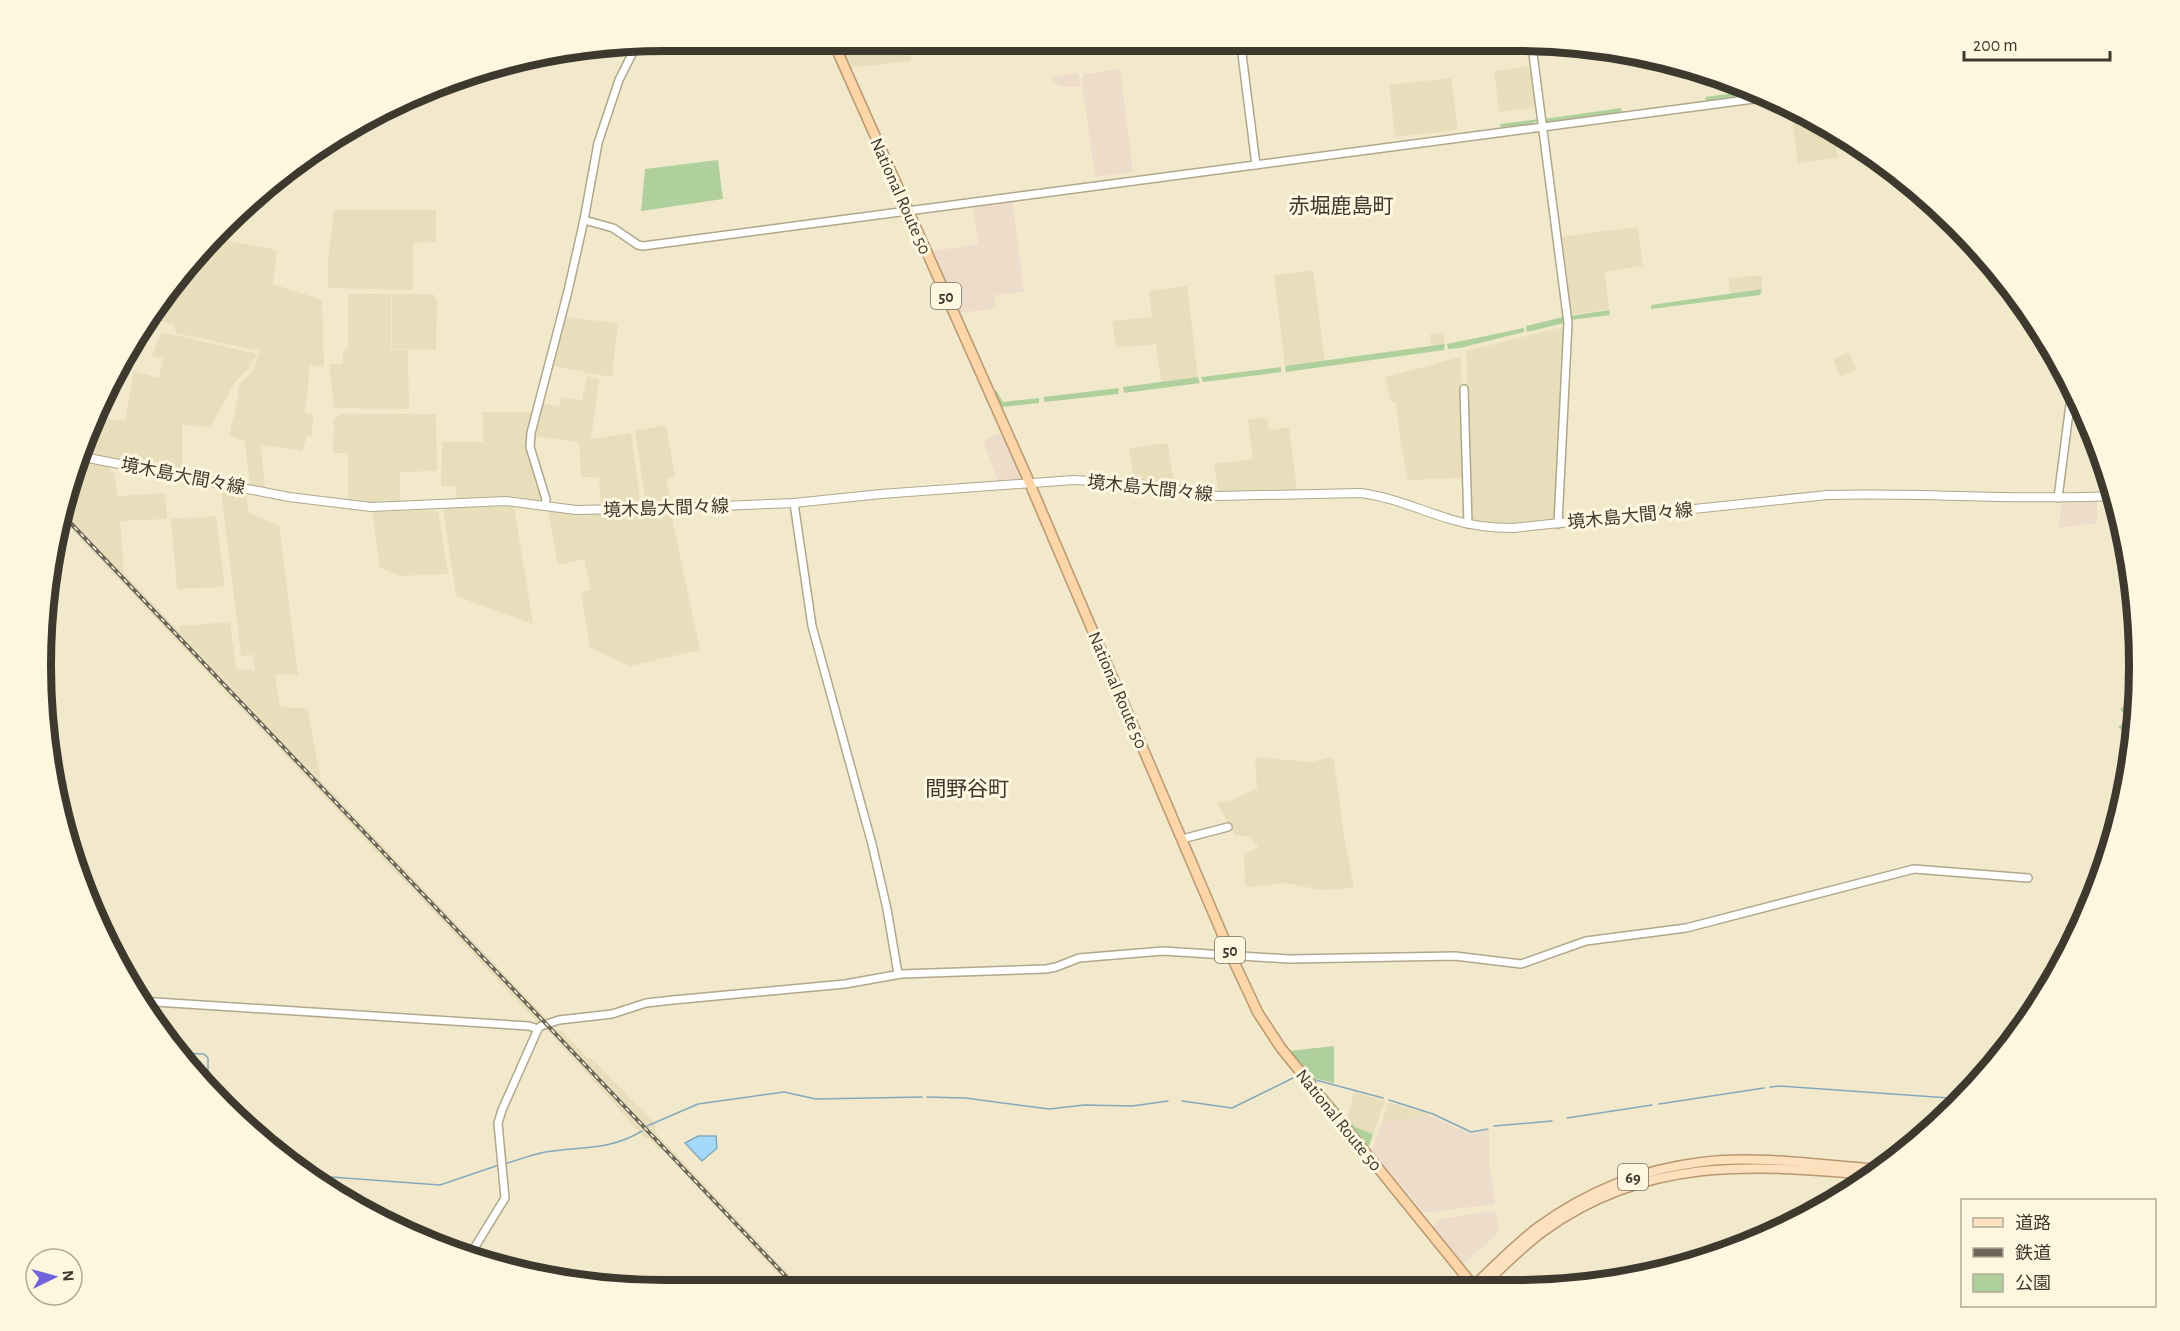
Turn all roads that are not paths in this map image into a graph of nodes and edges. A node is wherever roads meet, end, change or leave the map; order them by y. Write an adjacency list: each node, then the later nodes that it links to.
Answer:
1 (837, 51): 8 (highway, National Route 50 / 50)
2 (1242, 51): 7 (street)
3 (1533, 51): 6 (street)
4 (633, 52): 9 (street)
5 (1753, 99): 6 (street)
6 (1542, 127): 7 (street); 19 (street)
7 (1256, 165): 8 (street)
8 (908, 211): 9 (street); 13 (highway, National Route 50 / 50)
9 (584, 220): 17 (street)
10 (1464, 389): 18 (street)
11 (2070, 403): 15 (street)
12 (88, 458): 17 (main road, 境木島大間々線)
13 (1029, 483): 16 (main road, 境木島大間々線); 18 (main road, 境木島大間々線); 21 (highway, National Route 50 / 50)
14 (2105, 496): 15 (main road, 境木島大間々線)
15 (2058, 498): 19 (main road, 境木島大間々線)
16 (794, 503): 17 (main road, 境木島大間々線); 24 (street)
17 (545, 505)
18 (1468, 524): 19 (main road, 境木島大間々線)
19 (1558, 524)
20 (1228, 827): 21 (street)
21 (1182, 839): 23 (highway, National Route 50 / 50)
22 (2028, 878): 23 (street)
23 (1232, 955): 24 (street); 30 (highway, National Route 50 / 50)
24 (898, 974): 26 (street)
25 (152, 1002): 26 (street)
26 (538, 1029): 29 (street)
27 (1868, 1167): 31 (main road, 69)
28 (1859, 1174): 32 (main road, 69)
29 (474, 1249)
30 (1469, 1280)
31 (1483, 1280)
32 (1485, 1280)

